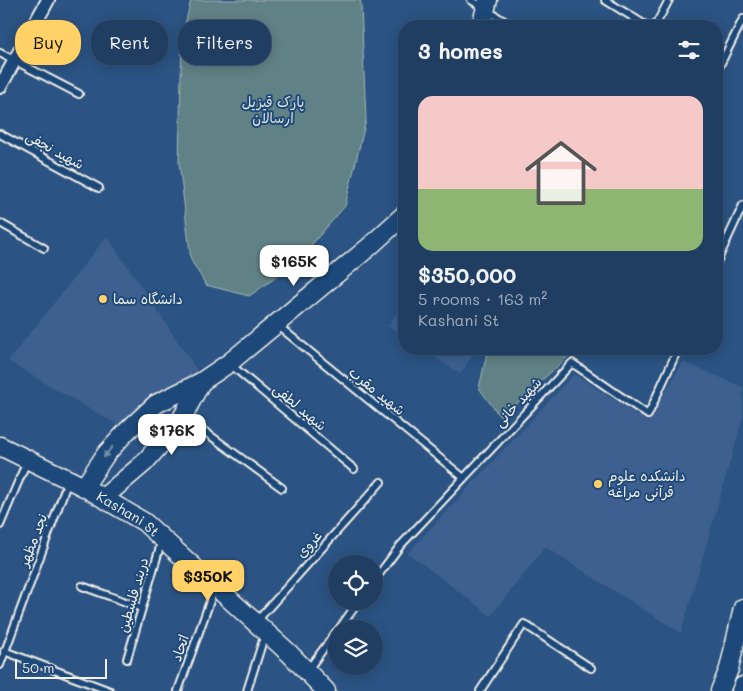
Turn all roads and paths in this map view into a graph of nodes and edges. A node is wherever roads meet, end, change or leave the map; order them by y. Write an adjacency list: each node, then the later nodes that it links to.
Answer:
1 (48, 0): 13 (street)
2 (471, 0): 5 (lane)
3 (605, 0): 9 (lane)
4 (669, 0): 10 (lane)
5 (487, 5): 7 (street); 8 (lane)
6 (743, 19): 12 (lane)
7 (483, 20)
8 (505, 20)
9 (637, 20)
10 (658, 20)
11 (0, 53): 13 (lane)
12 (723, 59)
13 (14, 61): 14 (street); 15 (lane)
14 (0, 87)
15 (79, 94)
16 (0, 134): 17 (lane, شهید نجفی)
17 (99, 188)
18 (743, 205): 22 (lane)
19 (398, 220): 23 (street)
20 (0, 223): 21 (lane)
21 (44, 248)
22 (723, 249)
23 (275, 323): 25 (street); 31 (lane, شهید مقرب)
24 (675, 355): 31 (lane, شهید خانی)
25 (229, 363): 26 (street); 30 (lane, شهید لطفی)
26 (201, 382): 27 (street); 34 (street, one-way to 34)
27 (184, 416): 35 (lane); 36 (street)
28 (0, 446): 29 (street, Kashani St)
29 (28, 460): 32 (street, Kashani St); 37 (lane)
30 (354, 469)
31 (464, 478): 39 (lane, شهید خانی)
32 (68, 480): 34 (street, Kashani St); 46 (lane, نجد مظهر)
33 (381, 482): 44 (lane, غروی)
34 (84, 487): 36 (street, Kashani St)
35 (282, 488)
36 (103, 498): 38 (street, Kashani St)
37 (0, 526)
38 (162, 539): 41 (street, Kashani St); 42 (lane, دربند فلسطین)
39 (383, 569)
40 (82, 586): 42 (lane)
41 (215, 586): 44 (street, Kashani St); 54 (lane, اتحاد)
42 (142, 608): 47 (lane, دربند فلسطین)
43 (743, 608): 50 (street)
44 (260, 628): 51 (street, Kashani St); 55 (lane)
45 (328, 643): 51 (lane)
46 (4, 651): 48 (lane, نجد مظهر); 53 (lane)
47 (127, 659)
48 (0, 665)
49 (591, 668): 57 (lane)
50 (729, 669): 58 (street); 59 (street)
51 (307, 672): 56 (street, Kashani St)
52 (743, 686): 60 (street)
53 (110, 691)
54 (178, 691)
55 (247, 691)
56 (326, 691)
57 (480, 691)
58 (710, 691)
59 (720, 691)
60 (741, 691)

